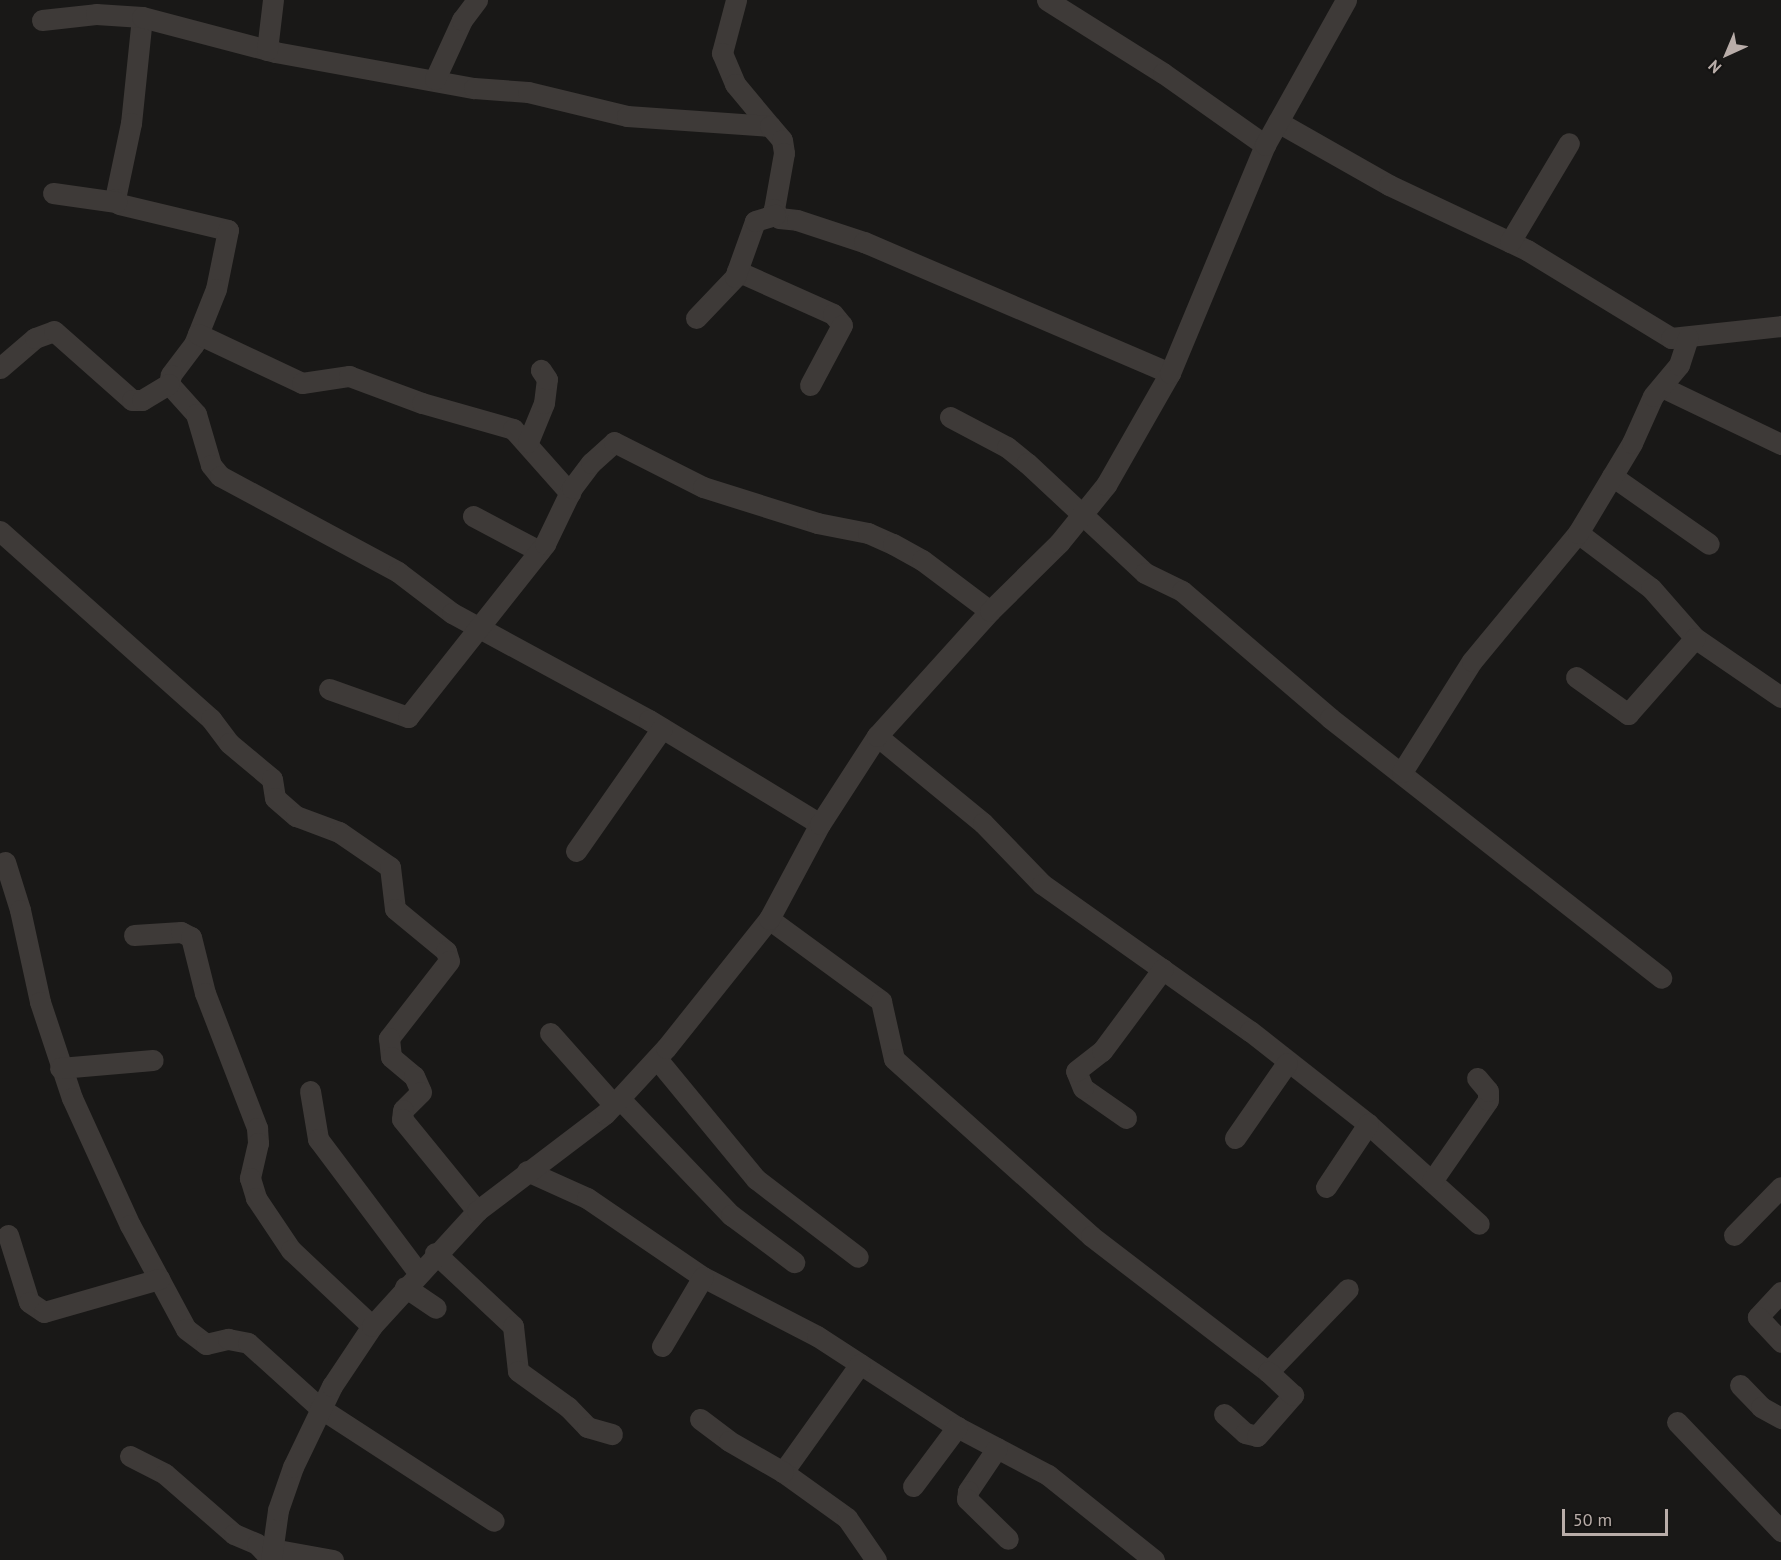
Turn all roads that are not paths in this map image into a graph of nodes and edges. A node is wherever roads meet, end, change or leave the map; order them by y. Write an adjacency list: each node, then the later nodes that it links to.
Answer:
1 (273, 0): 8 (street)
2 (477, 0): 9 (street)
3 (736, 0): 11 (street)
4 (1047, 0): 13 (street)
5 (1346, 0): 10 (street)
6 (142, 17): 7 (street); 8 (street); 15 (street)
7 (42, 21)
8 (267, 50): 9 (street)
9 (435, 79): 11 (street)
10 (1278, 122): 13 (street); 17 (street)
11 (770, 126): 16 (street)
12 (1569, 143): 17 (street)
13 (1265, 145): 25 (street)
14 (53, 193): 15 (street)
15 (116, 201): 21 (street)
16 (775, 215): 18 (street); 25 (street)
17 (1510, 242): 22 (street)
18 (737, 271): 19 (street); 27 (street)
19 (696, 318)
20 (1781, 326): 22 (street)
21 (198, 334): 26 (street); 30 (street)
22 (1688, 337): 28 (street)
23 (1, 365): 26 (street)
24 (541, 370): 30 (street)
25 (1170, 373): 34 (street)
26 (169, 384): 41 (street)
27 (810, 385)
28 (1662, 387): 31 (street); 32 (street)
29 (950, 417): 34 (street)
30 (528, 442): 33 (street)
31 (1781, 444)
32 (1612, 476): 37 (street); 38 (street)
33 (570, 493): 39 (street); 40 (street)
34 (1083, 515): 40 (street); 48 (street)
35 (473, 516): 39 (street)
36 (0, 531): 71 (street)
37 (1578, 533): 42 (street); 48 (street)
38 (1709, 544)
39 (539, 552): 41 (street)
40 (990, 611): 47 (street)
41 (477, 626): 44 (street); 46 (street)
42 (1695, 638): 43 (street); 45 (street)
43 (1576, 677)
44 (329, 689)
45 (1781, 697)
46 (662, 728): 49 (street); 50 (street)
47 (877, 736): 49 (street); 54 (street)
48 (1402, 772): 55 (street)
49 (820, 824): 52 (street)
50 (576, 851)
51 (5, 862): 60 (street)
52 (769, 919): 57 (street); 88 (street)
53 (134, 935): 84 (street)
54 (1163, 969): 59 (street); 64 (street)
55 (1661, 978)
56 (550, 1033): 63 (street)
57 (657, 1059): 63 (street); 76 (street)
58 (153, 1060): 60 (street)
59 (1287, 1063): 65 (street); 66 (street)
60 (60, 1068): 80 (street)
61 (1477, 1078): 68 (street)
62 (310, 1091): 79 (street)
63 (617, 1102): 67 (street); 77 (street)
64 (1126, 1118)
65 (1368, 1124): 68 (street); 69 (street)
66 (1235, 1138)
67 (527, 1171): 71 (street); 78 (street)
68 (1432, 1181): 72 (street)
69 (1326, 1187)
70 (1781, 1187): 74 (street)
71 (477, 1211): 75 (street)
72 (1479, 1224)
73 (8, 1235): 80 (street)
74 (1734, 1235)
75 (435, 1253): 79 (street); 96 (street)
76 (858, 1257)
77 (794, 1262)
78 (703, 1277): 86 (street); 87 (street)
79 (412, 1279): 83 (street); 84 (street)
80 (159, 1280): 90 (street)
81 (1348, 1288): 88 (street)
82 (1781, 1292): 85 (street)
83 (436, 1308)
84 (372, 1326): 90 (street)
85 (1781, 1342)
86 (662, 1346)
87 (860, 1364): 95 (street); 99 (street)
88 (1268, 1371): 91 (street)
89 (1740, 1385): 92 (street)
90 (320, 1408): 101 (street); 104 (street)
91 (1224, 1414)
92 (1781, 1418)
93 (700, 1419): 99 (street)
94 (1677, 1422): 102 (street)
95 (957, 1427): 97 (street); 100 (street)
96 (612, 1434)
97 (997, 1448): 103 (street); 105 (street)
98 (130, 1456): 104 (street)
99 (783, 1472): 107 (street)
100 (913, 1486)
101 (494, 1521)
102 (1781, 1532)
103 (1008, 1539)
104 (272, 1556): 106 (street)
105 (1140, 1556)
106 (333, 1560)
107 (876, 1560)

